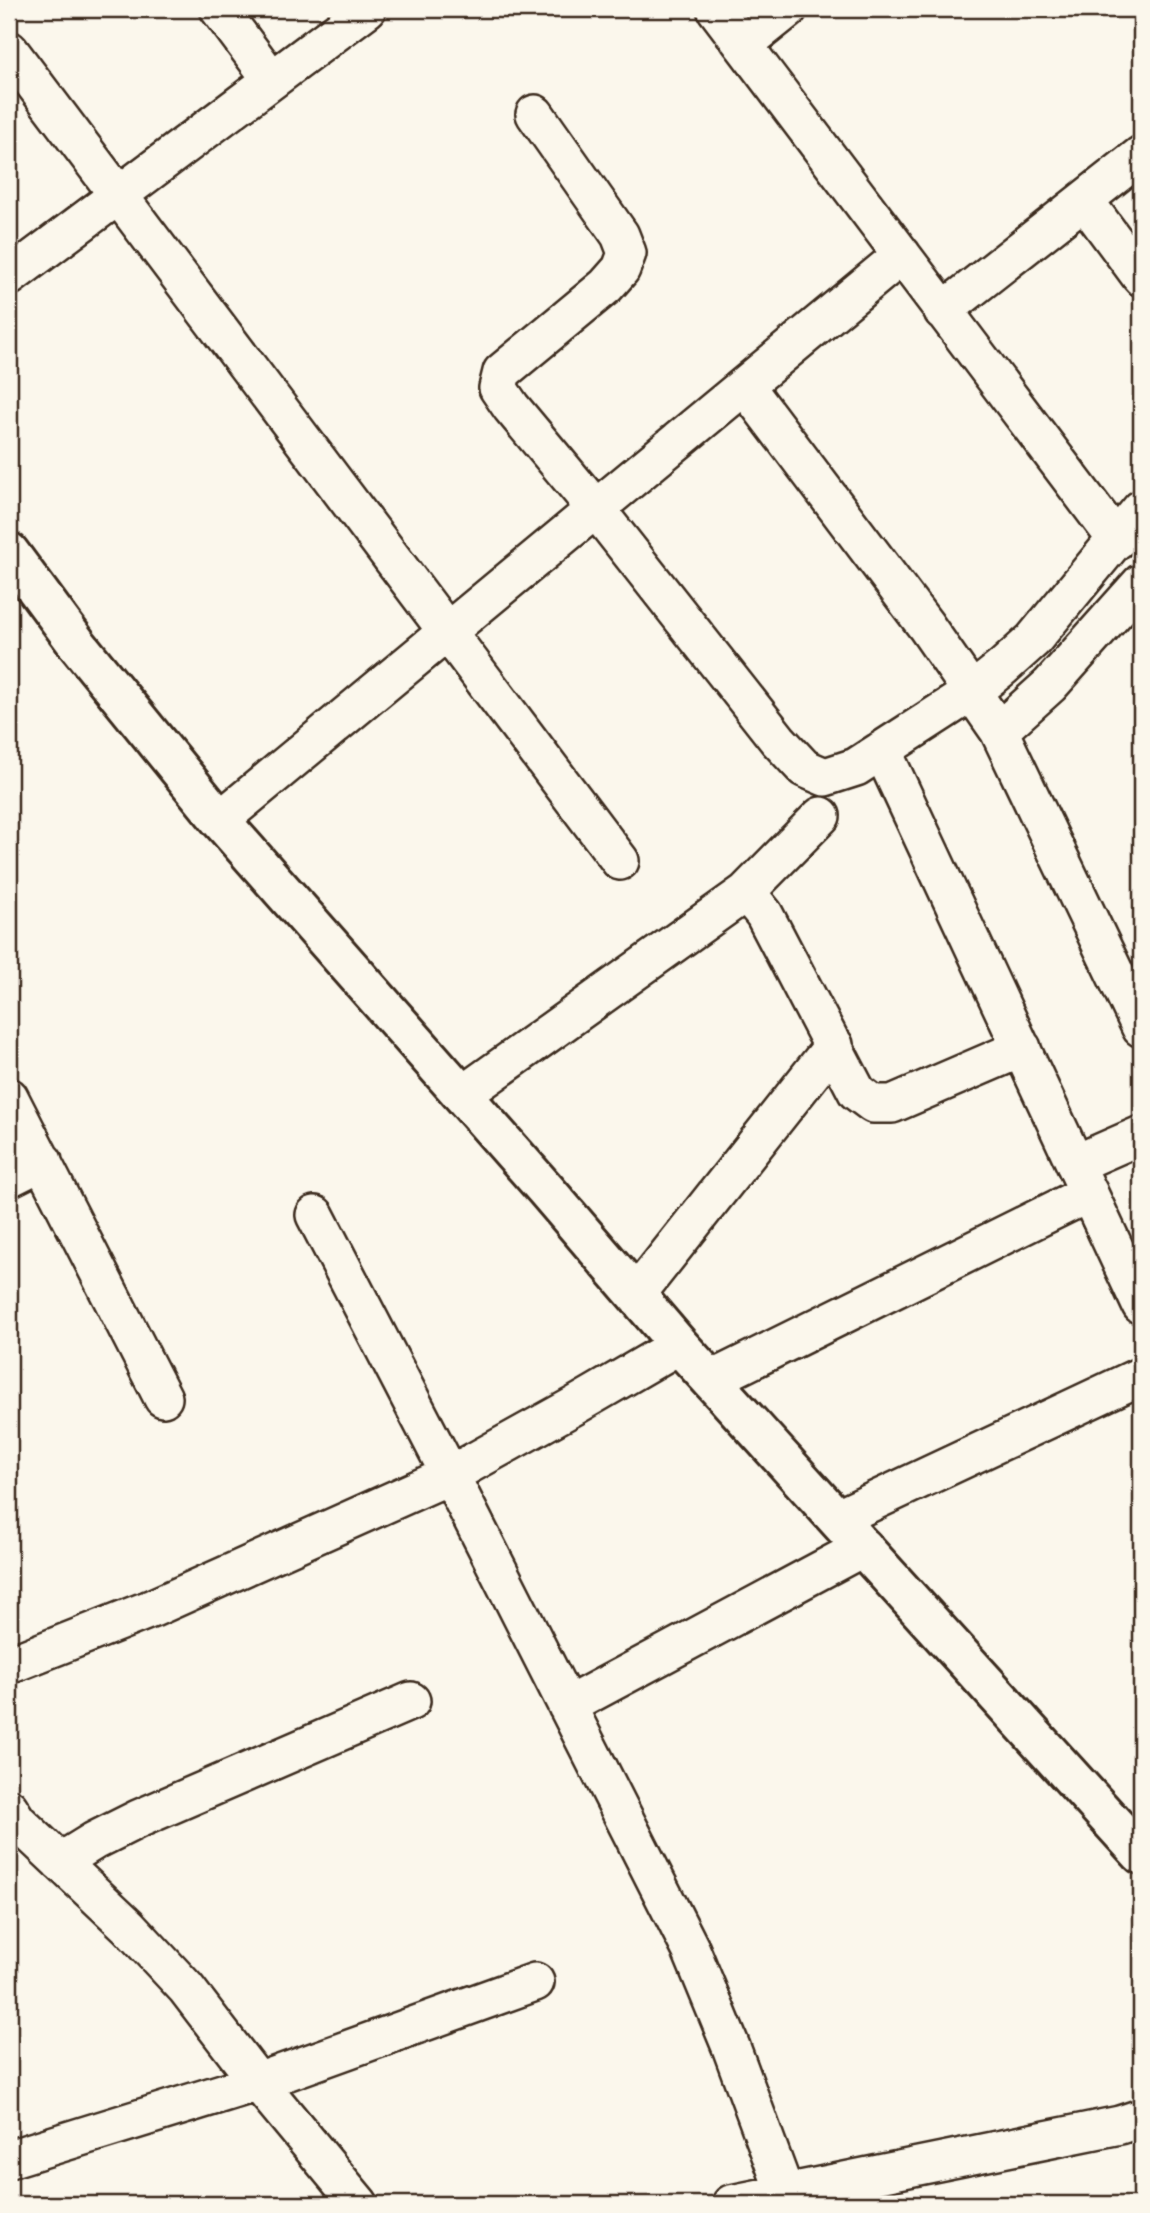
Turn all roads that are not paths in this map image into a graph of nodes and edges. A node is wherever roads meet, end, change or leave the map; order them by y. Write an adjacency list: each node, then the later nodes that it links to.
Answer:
1 (219, 9): 7 (street)
2 (367, 9): 7 (street)
3 (716, 9): 5 (street)
4 (788, 9): 5 (street)
5 (743, 45): 12 (street)
6 (9, 50): 10 (street)
7 (272, 80): 10 (street)
8 (535, 114): 17 (street)
9 (1141, 155): 11 (street)
10 (119, 195): 14 (street); 22 (street)
11 (1084, 200): 13 (street); 15 (street)
12 (902, 256): 15 (street); 16 (street)
13 (1141, 276)
14 (9, 277)
15 (943, 311): 19 (street)
16 (745, 386): 17 (street); 23 (street)
17 (596, 509): 22 (street); 25 (street)
18 (1141, 509): 19 (street)
19 (1117, 540): 23 (street)
20 (9, 552): 27 (main road)
21 (1141, 584): 24 (street)
22 (447, 631): 27 (street); 28 (street)
23 (972, 692): 24 (street); 25 (street)
24 (999, 731): 30 (street)
25 (882, 750): 32 (street)
26 (821, 816): 29 (street)
27 (220, 820): 33 (main road)
28 (620, 861)
29 (746, 892): 31 (street); 33 (street)
30 (1141, 1028)
31 (834, 1045): 32 (street); 40 (street)
32 (1022, 1048): 38 (street)
33 (462, 1095): 40 (main road)
34 (9, 1097): 36 (street)
35 (1141, 1135): 38 (street)
36 (43, 1161): 37 (street); 45 (street)
37 (9, 1178)
38 (1082, 1179): 41 (street); 44 (street)
39 (315, 1215): 46 (street)
40 (636, 1295): 42 (main road)
41 (1141, 1305)
42 (679, 1345): 44 (main road); 46 (street)
43 (1141, 1376): 47 (street)
44 (711, 1380): 47 (main road)
45 (163, 1398)
46 (450, 1475): 49 (street); 51 (street)
47 (838, 1518): 48 (main road)
48 (864, 1547): 51 (street); 53 (main road)
49 (9, 1665)
50 (411, 1701): 54 (street)
51 (567, 1706): 59 (street)
52 (12, 1818): 54 (street)
53 (1141, 1854)
54 (60, 1862): 56 (street)
55 (535, 1982): 56 (street)
56 (258, 2082): 58 (street); 60 (street)
57 (1141, 2118): 59 (street)
58 (9, 2159)
59 (785, 2193): 61 (street)
60 (359, 2204)
61 (731, 2204)

